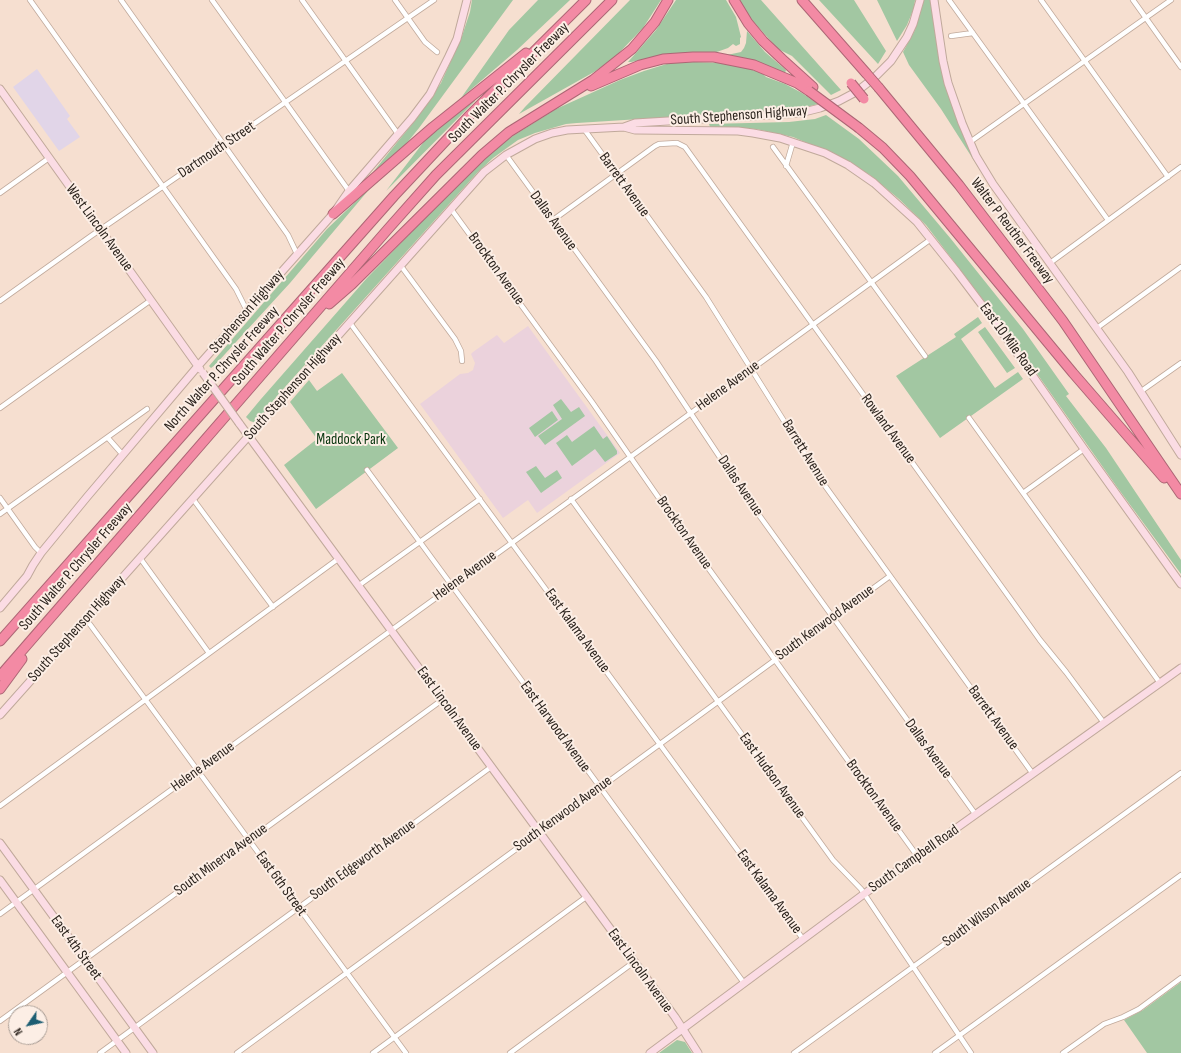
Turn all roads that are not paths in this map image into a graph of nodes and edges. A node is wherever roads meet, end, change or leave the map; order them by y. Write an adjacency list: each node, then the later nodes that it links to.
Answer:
1 (30, 0): 48 (street)
2 (121, 0): 40 (street)
3 (212, 0): 33 (street)
4 (302, 0): 25 (street)
5 (395, 0): 19 (street)
6 (434, 0): 19 (street, Dartmouth Street)
7 (467, 0): 37 (main road, Stephenson Highway)
8 (586, 0): 21 (highway, North Walter P. Chrysler Freeway)
9 (612, 0): 67 (highway, South Walter P. Chrysler Freeway)
10 (668, 0): 32 (highway)
11 (734, 0): 30 (highway)
12 (802, 0): 87 (highway, Walter P Reuther Freeway, bridge)
13 (920, 0): 35 (main road, South Stephenson Highway)
14 (934, 0): 39 (main road)
15 (949, 0): 22 (street)
16 (1041, 0): 26 (street)
17 (1133, 0): 20 (street)
18 (1171, 0): 20 (street)
19 (408, 18): 24 (street); 25 (street, Dartmouth Street)
20 (1146, 18): 26 (street); 27 (street)
21 (562, 24): 52 (highway); 112 (highway, North Walter P. Chrysler Freeway)
22 (973, 33): 23 (street); 34 (street)
23 (951, 36)
24 (437, 52)
25 (346, 61): 33 (street, Dartmouth Street); 37 (street)
26 (1085, 61): 34 (street); 47 (street)
27 (1181, 67)
28 (851, 84): 31 (highway, bridge)
29 (0, 89): 43 (main road, West Lincoln Avenue)
30 (811, 89): 32 (highway); 89 (highway, bridge)
31 (864, 99)
32 (559, 101): 67 (highway)
33 (285, 103): 40 (street, Dartmouth Street); 49 (street)
34 (1024, 104): 39 (street); 54 (street)
35 (624, 127): 36 (main road, South Stephenson Highway); 38 (main road, South Stephenson Highway)
36 (584, 128): 42 (main road, South Stephenson Highway); 46 (street, Barrett Avenue)
37 (398, 134): 49 (main road, Stephenson Highway)
38 (793, 142): 44 (street); 56 (main road, East 10 Mile Road)
39 (970, 142): 58 (main road)
40 (224, 145): 48 (street, Dartmouth Street); 57 (street)
41 (773, 148): 44 (street)
42 (506, 155): 51 (main road, South Stephenson Highway); 53 (street, Dallas Avenue)
43 (49, 158): 50 (street); 55 (main road, West Lincoln Avenue)
44 (786, 166): 61 (street)
45 (1181, 168): 47 (street)
46 (616, 174): 53 (street); 66 (street, Rowland Avenue); 73 (street, Barrett Avenue)
47 (1168, 177): 54 (street)
48 (163, 187): 55 (street, Dartmouth Street); 64 (street)
49 (349, 191): 52 (main road, Stephenson Highway)
50 (0, 193)
51 (451, 209): 59 (main road, South Stephenson Highway); 84 (street, Brockton Avenue)
52 (333, 214): 57 (main road, Stephenson Highway)
53 (553, 220): 77 (street, Dallas Avenue)
54 (1108, 220): 58 (street)
55 (100, 230): 62 (main road, West Lincoln Avenue); 63 (street, Dartmouth Street)
56 (931, 239): 61 (street, Helene Avenue); 81 (main road, East 10 Mile Road)
57 (297, 254): 64 (main road, Stephenson Highway)
58 (1050, 263): 68 (main road)
59 (401, 266): 65 (main road, South Stephenson Highway); 70 (street)
60 (1181, 267): 68 (street)
61 (870, 282): 66 (street, Helene Avenue); 69 (street)
62 (151, 300): 72 (main road, West Lincoln Avenue); 75 (street)
63 (0, 301)
64 (247, 311): 72 (main road, Stephenson Highway)
65 (350, 323): 79 (main road, South Stephenson Highway); 91 (street, East Kalama Avenue)
66 (813, 324): 73 (street, Helene Avenue); 123 (street, Rowland Avenue)
67 (304, 326): 106 (highway, South Walter P. Chrysler Freeway)
68 (1097, 328): 74 (main road)
69 (925, 356)
70 (462, 361)
71 (1181, 363): 74 (street)
72 (198, 366): 79 (main road, East Lincoln Avenue, bridge); 83 (main road, Stephenson Highway)
73 (752, 368): 77 (street, Helene Avenue); 101 (street, Barrett Avenue)
74 (1140, 392): 82 (main road)
75 (0, 408)
76 (147, 409): 80 (street)
77 (690, 413): 84 (street, Helene Avenue); 109 (street, Dallas Avenue)
78 (969, 418): 86 (street)
79 (249, 437): 90 (main road, South Stephenson Highway); 99 (main road, East Lincoln Avenue)
80 (108, 438): 83 (street); 93 (street)
81 (1084, 449): 86 (street); 100 (main road, East 10 Mile Road)
82 (1181, 454)
83 (123, 455): 97 (main road, Stephenson Highway)
84 (630, 456): 92 (street, Helene Avenue); 114 (street, Brockton Avenue)
85 (368, 470): 95 (street, East Harwood Avenue)
86 (1023, 493): 117 (street)
87 (1181, 494)
88 (0, 498): 93 (street)
89 (1181, 498)
90 (193, 499): 98 (main road, South Stephenson Highway); 107 (street)
91 (480, 499): 95 (street); 96 (street, East Kalama Avenue)
92 (571, 499): 96 (street, Helene Avenue); 121 (street, East Hudson Avenue)
93 (8, 509): 94 (street); 97 (street)
94 (0, 514)
95 (420, 542): 104 (street); 105 (street, East Harwood Avenue)
96 (512, 542): 105 (street, Helene Avenue); 124 (street, East Kalama Avenue)
97 (41, 553): 108 (main road, Stephenson Highway)
98 (140, 558): 110 (main road, South Stephenson Highway); 113 (street)
99 (338, 560): 104 (main road, East Lincoln Avenue); 107 (street)
100 (1169, 567): 102 (main road); 103 (main road, East 10 Mile Road)
101 (890, 576): 109 (street, South Kenwood Avenue); 128 (street, Barrett Avenue)
102 (1181, 581)
103 (1181, 584)
104 (358, 586): 111 (main road, East Lincoln Avenue)
105 (452, 586): 111 (street, Helene Avenue); 129 (street, East Harwood Avenue)
106 (63, 603): 116 (highway, South Walter P. Chrysler Freeway); 118 (highway)
107 (273, 607): 113 (street)
108 (0, 608)
109 (833, 618): 114 (street, South Kenwood Avenue); 131 (street, Dallas Avenue)
110 (86, 619): 119 (street, East 6th Street); 122 (main road, South Stephenson Highway)
111 (390, 630): 120 (main road, East Lincoln Avenue); 126 (street, Helene Avenue)
112 (0, 641)
113 (209, 654): 119 (street)
114 (775, 660): 121 (street, South Kenwood Avenue); 135 (street, Brockton Avenue)
115 (1181, 668): 117 (main road, South Campbell Road)
116 (0, 676)
117 (1160, 683): 123 (main road, South Campbell Road)
118 (0, 688)
119 (146, 700): 126 (street, East 6th Street); 130 (street)
120 (442, 700): 125 (main road, East Lincoln Avenue); 133 (street, South Minerva Avenue)
121 (718, 701): 124 (street, South Kenwood Avenue); 139 (street, East Hudson Avenue)
122 (0, 715)
123 (1104, 723): 128 (main road, South Campbell Road)
124 (660, 744): 129 (street, South Kenwood Avenue); 144 (street, East Kalama Avenue)
125 (491, 767): 132 (main road, East Lincoln Avenue); 142 (street, South Edgeworth Avenue)
126 (198, 770): 133 (street, East 6th Street); 138 (street, Helene Avenue)
127 (1181, 772): 147 (street, South Wilson Avenue)
128 (1033, 774): 131 (main road, South Campbell Road)
129 (600, 788): 132 (street, South Kenwood Avenue); 151 (street, East Harwood Avenue)
130 (0, 806)
131 (976, 815): 135 (main road, South Campbell Road)
132 (538, 832): 140 (main road, East Lincoln Avenue); 149 (street, South Kenwood Avenue)
133 (249, 840): 142 (street, East 6th Street); 145 (street, South Minerva Avenue)
134 (0, 843): 138 (main road, East 4th Street)
135 (918, 857): 139 (main road, South Campbell Road)
136 (1181, 875): 155 (street)
137 (0, 880): 141 (main road, East 4th Street)
138 (34, 890): 141 (street, Helene Avenue); 145 (main road, East 4th Street)
139 (864, 894): 144 (main road, South Campbell Road); 147 (street, East Hudson Avenue)
140 (586, 897): 146 (main road, East Lincoln Avenue); 156 (street)
141 (16, 902): 143 (street, Helene Avenue); 148 (main road, East 4th Street)
142 (298, 908): 149 (street, East 6th Street); 153 (street, South Edgeworth Avenue)
143 (0, 914)
144 (803, 939): 151 (main road, South Campbell Road)
145 (84, 960): 148 (street, South Minerva Avenue); 153 (main road, East 4th Street)
146 (634, 962): 154 (main road, East Lincoln Avenue); 164 (street)
147 (913, 967): 155 (street, East Hudson Avenue); 167 (street, South Wilson Avenue)
148 (67, 972): 152 (street, South Minerva Avenue); 157 (main road, East 4th Street)
149 (346, 973): 156 (street, East 6th Street); 161 (street, South Kenwood Avenue)
150 (1181, 978): 170 (street)
151 (744, 983): 154 (main road, South Campbell Road)
152 (0, 1021)
153 (135, 1028): 157 (street, South Edgeworth Avenue); 160 (main road, East 4th Street)
154 (682, 1028): 165 (main road, South Campbell Road); 166 (main road, East Lincoln Avenue)
155 (959, 1035): 168 (street); 169 (street, East Hudson Avenue)
156 (394, 1038): 162 (street); 163 (street, East 6th Street)
157 (117, 1041): 158 (street, South Edgeworth Avenue); 159 (main road, East 4th Street)
158 (100, 1053)
159 (126, 1053)
160 (153, 1053)
161 (237, 1053)
162 (373, 1053)
163 (406, 1053)
164 (510, 1053)
165 (650, 1053)
166 (698, 1053)
167 (794, 1053)
168 (935, 1053)
169 (971, 1053)
170 (1063, 1053)

